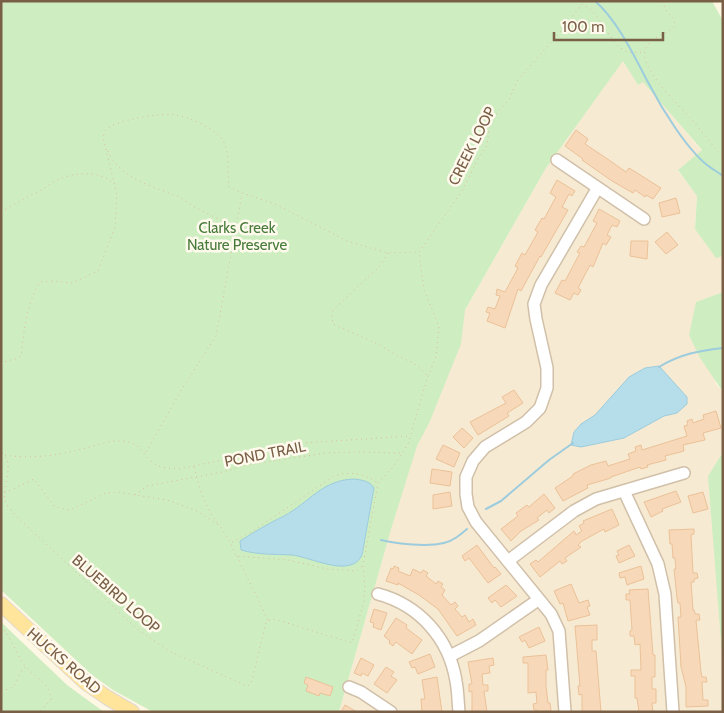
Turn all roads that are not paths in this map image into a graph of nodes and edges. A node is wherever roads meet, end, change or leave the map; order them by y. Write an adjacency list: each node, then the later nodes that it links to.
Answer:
1 (557, 160): 2 (street)
2 (597, 189): 3 (street); 6 (street)
3 (644, 219)
4 (684, 473): 5 (street)
5 (624, 491): 6 (street); 16 (street)
6 (508, 561): 8 (street)
7 (378, 594): 10 (street)
8 (538, 600): 10 (street); 15 (street)
9 (1, 604): 12 (main road, HUCKS ROAD)
10 (450, 656): 14 (street)
11 (348, 687): 13 (street)
12 (132, 712)
13 (391, 712)
14 (459, 712)
15 (565, 712)
16 (673, 712)

